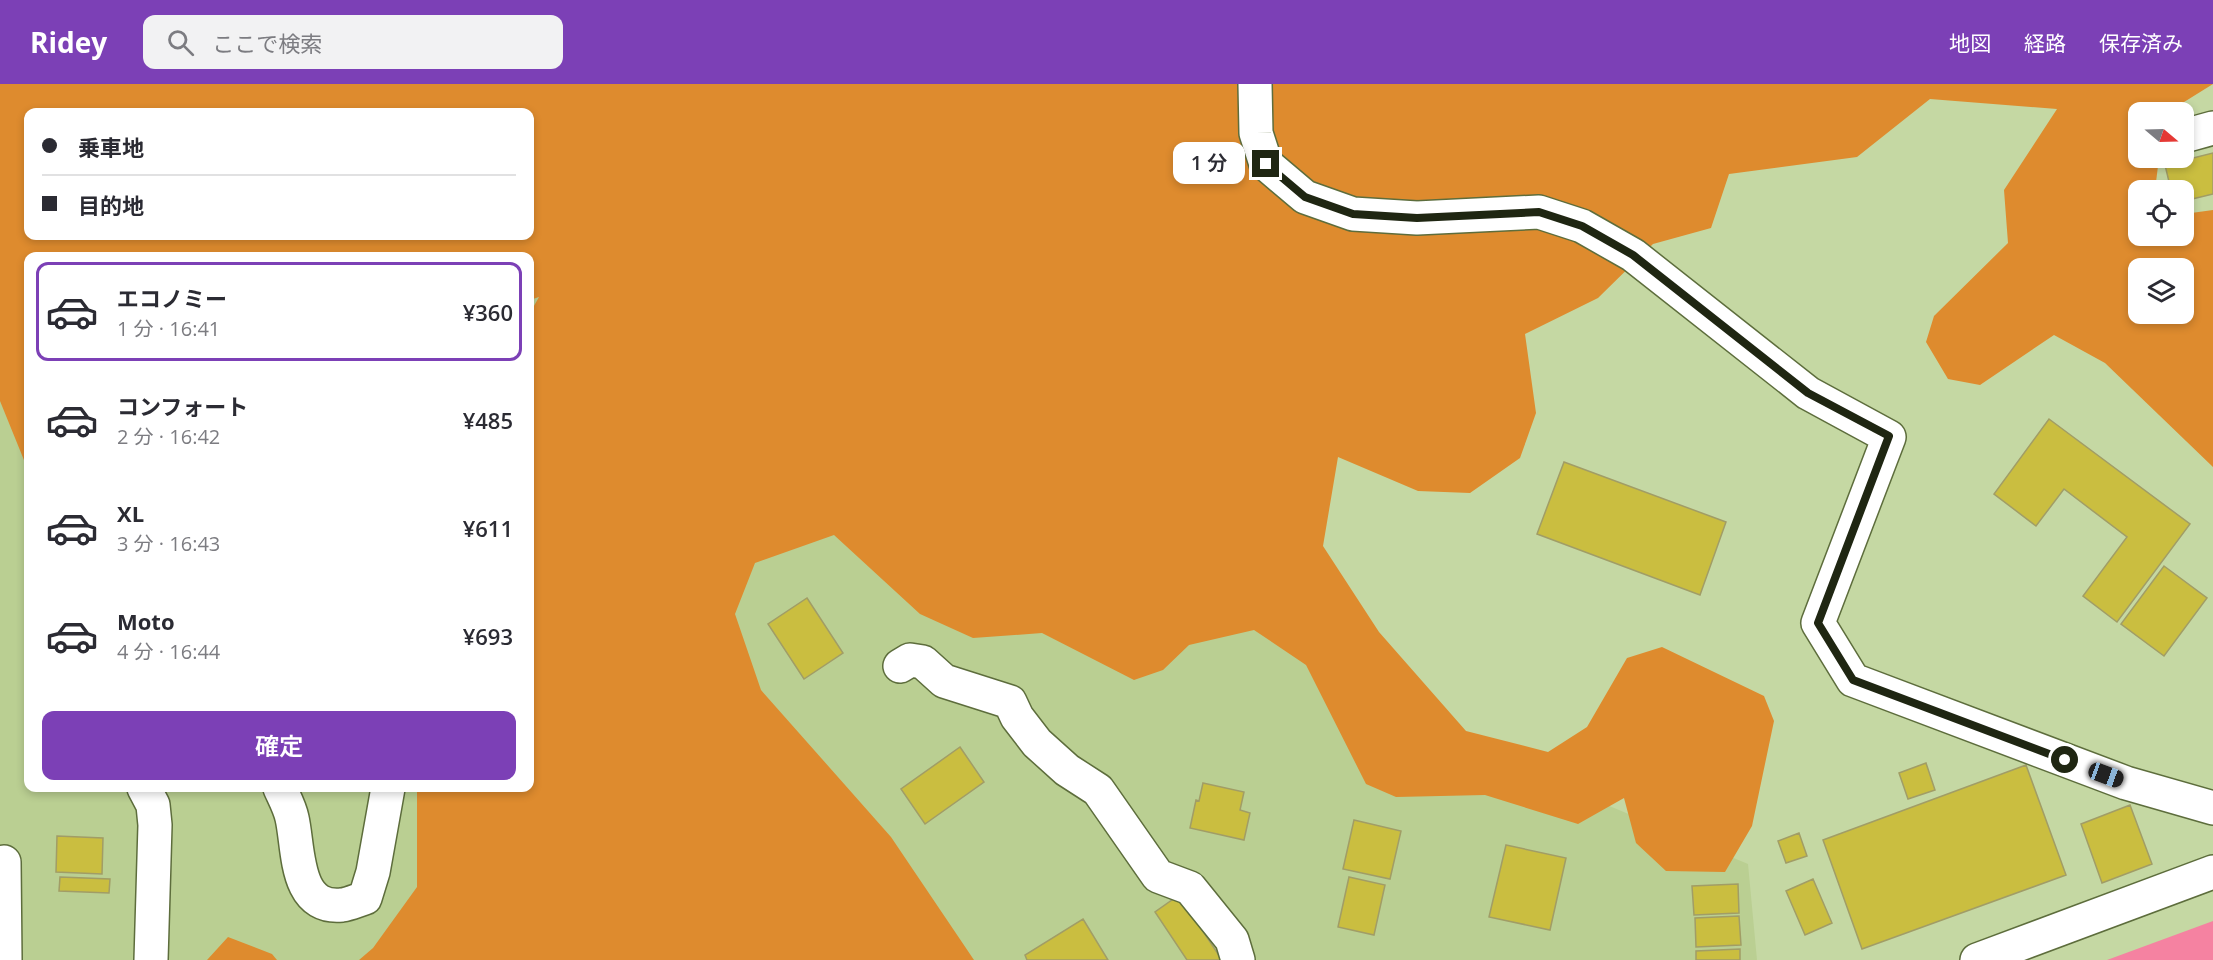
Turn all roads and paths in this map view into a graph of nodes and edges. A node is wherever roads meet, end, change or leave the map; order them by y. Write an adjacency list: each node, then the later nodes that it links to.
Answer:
1 (1255, 84): 8 (lane)
2 (2213, 128): 3 (lane)
3 (2194, 133)
4 (900, 666): 13 (lane)
5 (146, 792): 12 (lane)
6 (282, 792): 7 (lane)
7 (387, 792)
8 (2213, 808)
9 (4, 862): 11 (lane)
10 (2213, 872): 14 (lane)
11 (5, 960)
12 (151, 960)
13 (1238, 960)
14 (1977, 960)

